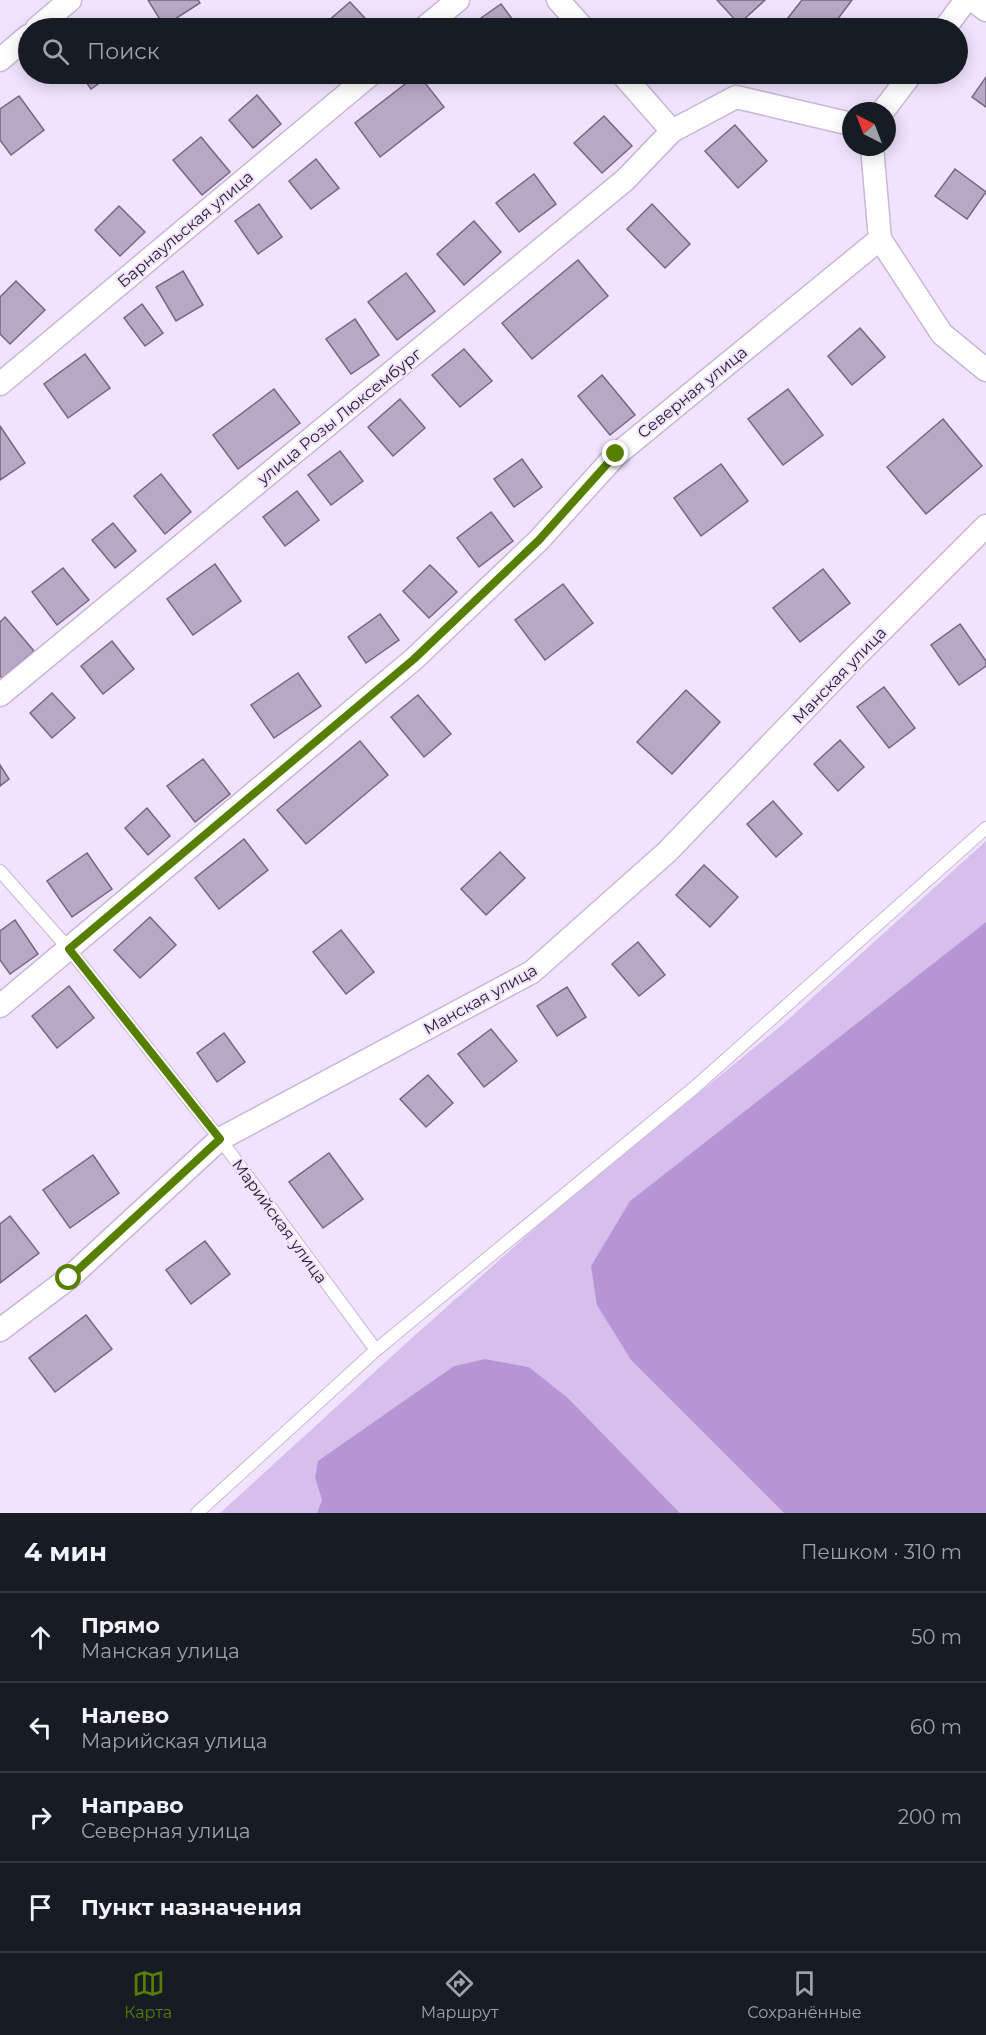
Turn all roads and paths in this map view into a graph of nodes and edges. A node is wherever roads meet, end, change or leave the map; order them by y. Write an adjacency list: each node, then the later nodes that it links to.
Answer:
1 (70, 0): 7 (street)
2 (458, 0): 8 (street)
3 (558, 0): 9 (street)
4 (966, 0): 10 (street)
5 (973, 0): 6 (street)
6 (986, 10)
7 (49, 18)
8 (436, 18)
9 (574, 18)
10 (952, 18)
11 (18, 45): 12 (street)
12 (0, 60)
13 (358, 84): 22 (street, Барнаульская улица)
14 (631, 84): 18 (street)
15 (903, 84): 16 (street)
16 (890, 102)
17 (842, 122): 18 (street, улица Розы Люксембург)
18 (672, 131): 24 (street, улица Розы Люксембург)
19 (873, 156): 20 (street)
20 (880, 239): 21 (street); 27 (street, Северная улица)
21 (986, 370)
22 (0, 384)
23 (986, 526): 29 (street, Манская улица)
24 (0, 695)
25 (986, 828): 31 (lane)
26 (0, 871): 27 (lane, Марийская улица)
27 (69, 949): 28 (street, Северная улица); 29 (lane, Марийская улица)
28 (0, 1006)
29 (220, 1139): 30 (street, Манская улица); 31 (lane, Марийская улица)
30 (0, 1330)
31 (375, 1350): 32 (lane)
32 (197, 1513)

